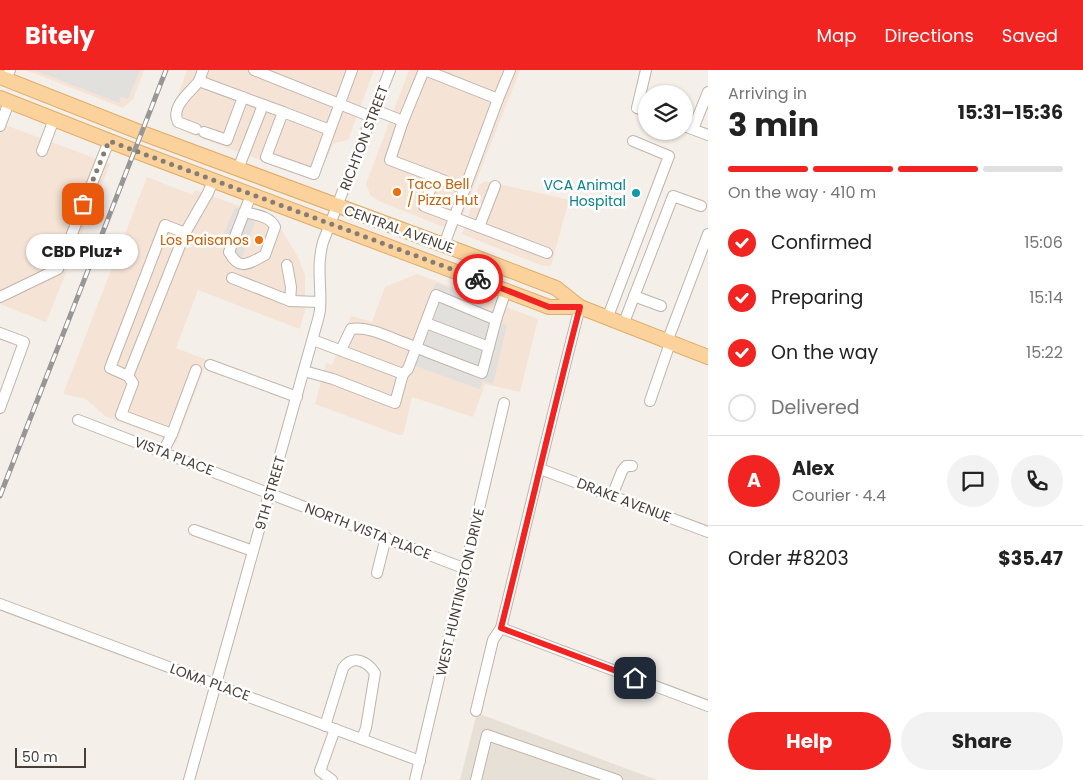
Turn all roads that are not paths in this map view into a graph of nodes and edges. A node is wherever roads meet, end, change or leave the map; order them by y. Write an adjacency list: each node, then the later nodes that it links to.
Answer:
1 (203, 70): 9 (street)
2 (254, 70): 15 (street)
3 (352, 70): 15 (street)
4 (390, 70): 18 (street, RICHTON STREET)
5 (425, 70): 14 (street); 21 (street)
6 (510, 70): 14 (street)
7 (646, 70): 10 (street)
8 (5, 75): 29 (main road, CENTRAL AVENUE)
9 (199, 81): 12 (street); 12 (street)
10 (643, 85)
11 (708, 92): 19 (street)
12 (243, 97): 16 (street)
13 (5, 100): 20 (main road, CENTRAL AVENUE); 22 (street)
14 (498, 100): 33 (street)
15 (340, 103): 18 (street); 24 (street)
16 (263, 105): 17 (street); 29 (street)
17 (283, 112): 24 (street); 24 (street)
18 (373, 114): 21 (street); 35 (street, RICHTON STREET)
19 (693, 118)
20 (54, 119): 26 (main road, CENTRAL AVENUE); 28 (street)
21 (403, 121): 30 (street)
22 (0, 126)
23 (693, 129): 25 (street)
24 (330, 130)
25 (708, 135)
26 (109, 141): 31 (main road, CENTRAL AVENUE); 49 (street)
27 (633, 141): 54 (street)
28 (42, 151)
29 (238, 170): 35 (main road, CENTRAL AVENUE)
30 (435, 177): 33 (street); 38 (street)
31 (213, 181): 34 (main road, CENTRAL AVENUE); 41 (street)
32 (495, 186): 40 (street)
33 (465, 189): 38 (street)
34 (251, 195): 37 (street); 39 (main road, CENTRAL AVENUE)
35 (338, 206): 39 (street, 9TH STREET); 43 (main road, CENTRAL AVENUE)
36 (700, 206): 48 (street)
37 (244, 212): 37 (street)
38 (454, 217): 40 (street); 43 (street)
39 (330, 224): 47 (main road, CENTRAL AVENUE); 51 (street, 9TH STREET)
40 (479, 227): 44 (street)
41 (185, 233): 69 (street); 69 (street)
42 (708, 234): 60 (street)
43 (444, 245): 53 (main road, CENTRAL AVENUE)
44 (547, 253)
45 (287, 265): 50 (street)
46 (232, 278): 50 (street)
47 (506, 290): 53 (main road, CENTRAL AVENUE); 55 (street)
48 (634, 296): 52 (street); 57 (street)
49 (0, 297)
50 (290, 301): 51 (street)
51 (320, 302): 59 (street, 9TH STREET)
52 (661, 306)
53 (580, 307): 54 (main road); 78 (street)
54 (607, 319): 57 (main road)
55 (496, 320): 56 (street); 61 (street)
56 (426, 322): 61 (street); 62 (street)
57 (623, 325): 60 (main road)
58 (0, 333): 73 (street)
59 (313, 340): 63 (street); 67 (street, 9TH STREET)
60 (668, 342): 64 (main road); 71 (street)
61 (489, 347): 62 (street)
62 (416, 348): 63 (street); 68 (street)
63 (341, 350): 68 (street)
64 (708, 357)
65 (210, 365): 70 (street)
66 (196, 370): 75 (street)
67 (304, 371): 68 (street); 70 (street, 9TH STREET)
68 (403, 374)
69 (128, 376): 75 (street)
70 (297, 397): 79 (street, 9TH STREET)
71 (650, 401)
72 (504, 403): 85 (street, WEST HUNTINGTON DRIVE)
73 (0, 408)
74 (78, 420): 76 (street, VISTA PLACE)
75 (172, 434): 76 (street)
76 (163, 452): 79 (street, VISTA PLACE)
77 (632, 466): 80 (street)
78 (540, 469): 80 (street, DRAKE AVENUE); 88 (street)
79 (270, 492): 83 (street, NORTH VISTA PLACE); 84 (street, 9TH STREET)
80 (612, 496): 82 (street, DRAKE AVENUE)
81 (194, 530): 84 (street)
82 (708, 532)
83 (386, 538): 85 (street, NORTH VISTA PLACE); 86 (street)
84 (253, 552): 89 (street, 9TH STREET)
85 (466, 569): 94 (street, WEST HUNTINGTON DRIVE)
86 (377, 573)
87 (0, 604): 89 (street, LOMA PLACE)
88 (501, 628): 90 (street); 91 (street)
89 (216, 685): 92 (street, LOMA PLACE); 95 (street, 9TH STREET)
90 (708, 706)
91 (476, 711)
92 (330, 727): 93 (street, LOMA PLACE); 93 (street); 96 (street)
93 (362, 739): 94 (street, LOMA PLACE)
94 (420, 761): 97 (street, WEST HUNTINGTON DRIVE)
95 (189, 780)
96 (332, 780)
97 (415, 780)
98 (476, 780): 99 (street)
99 (617, 780)

